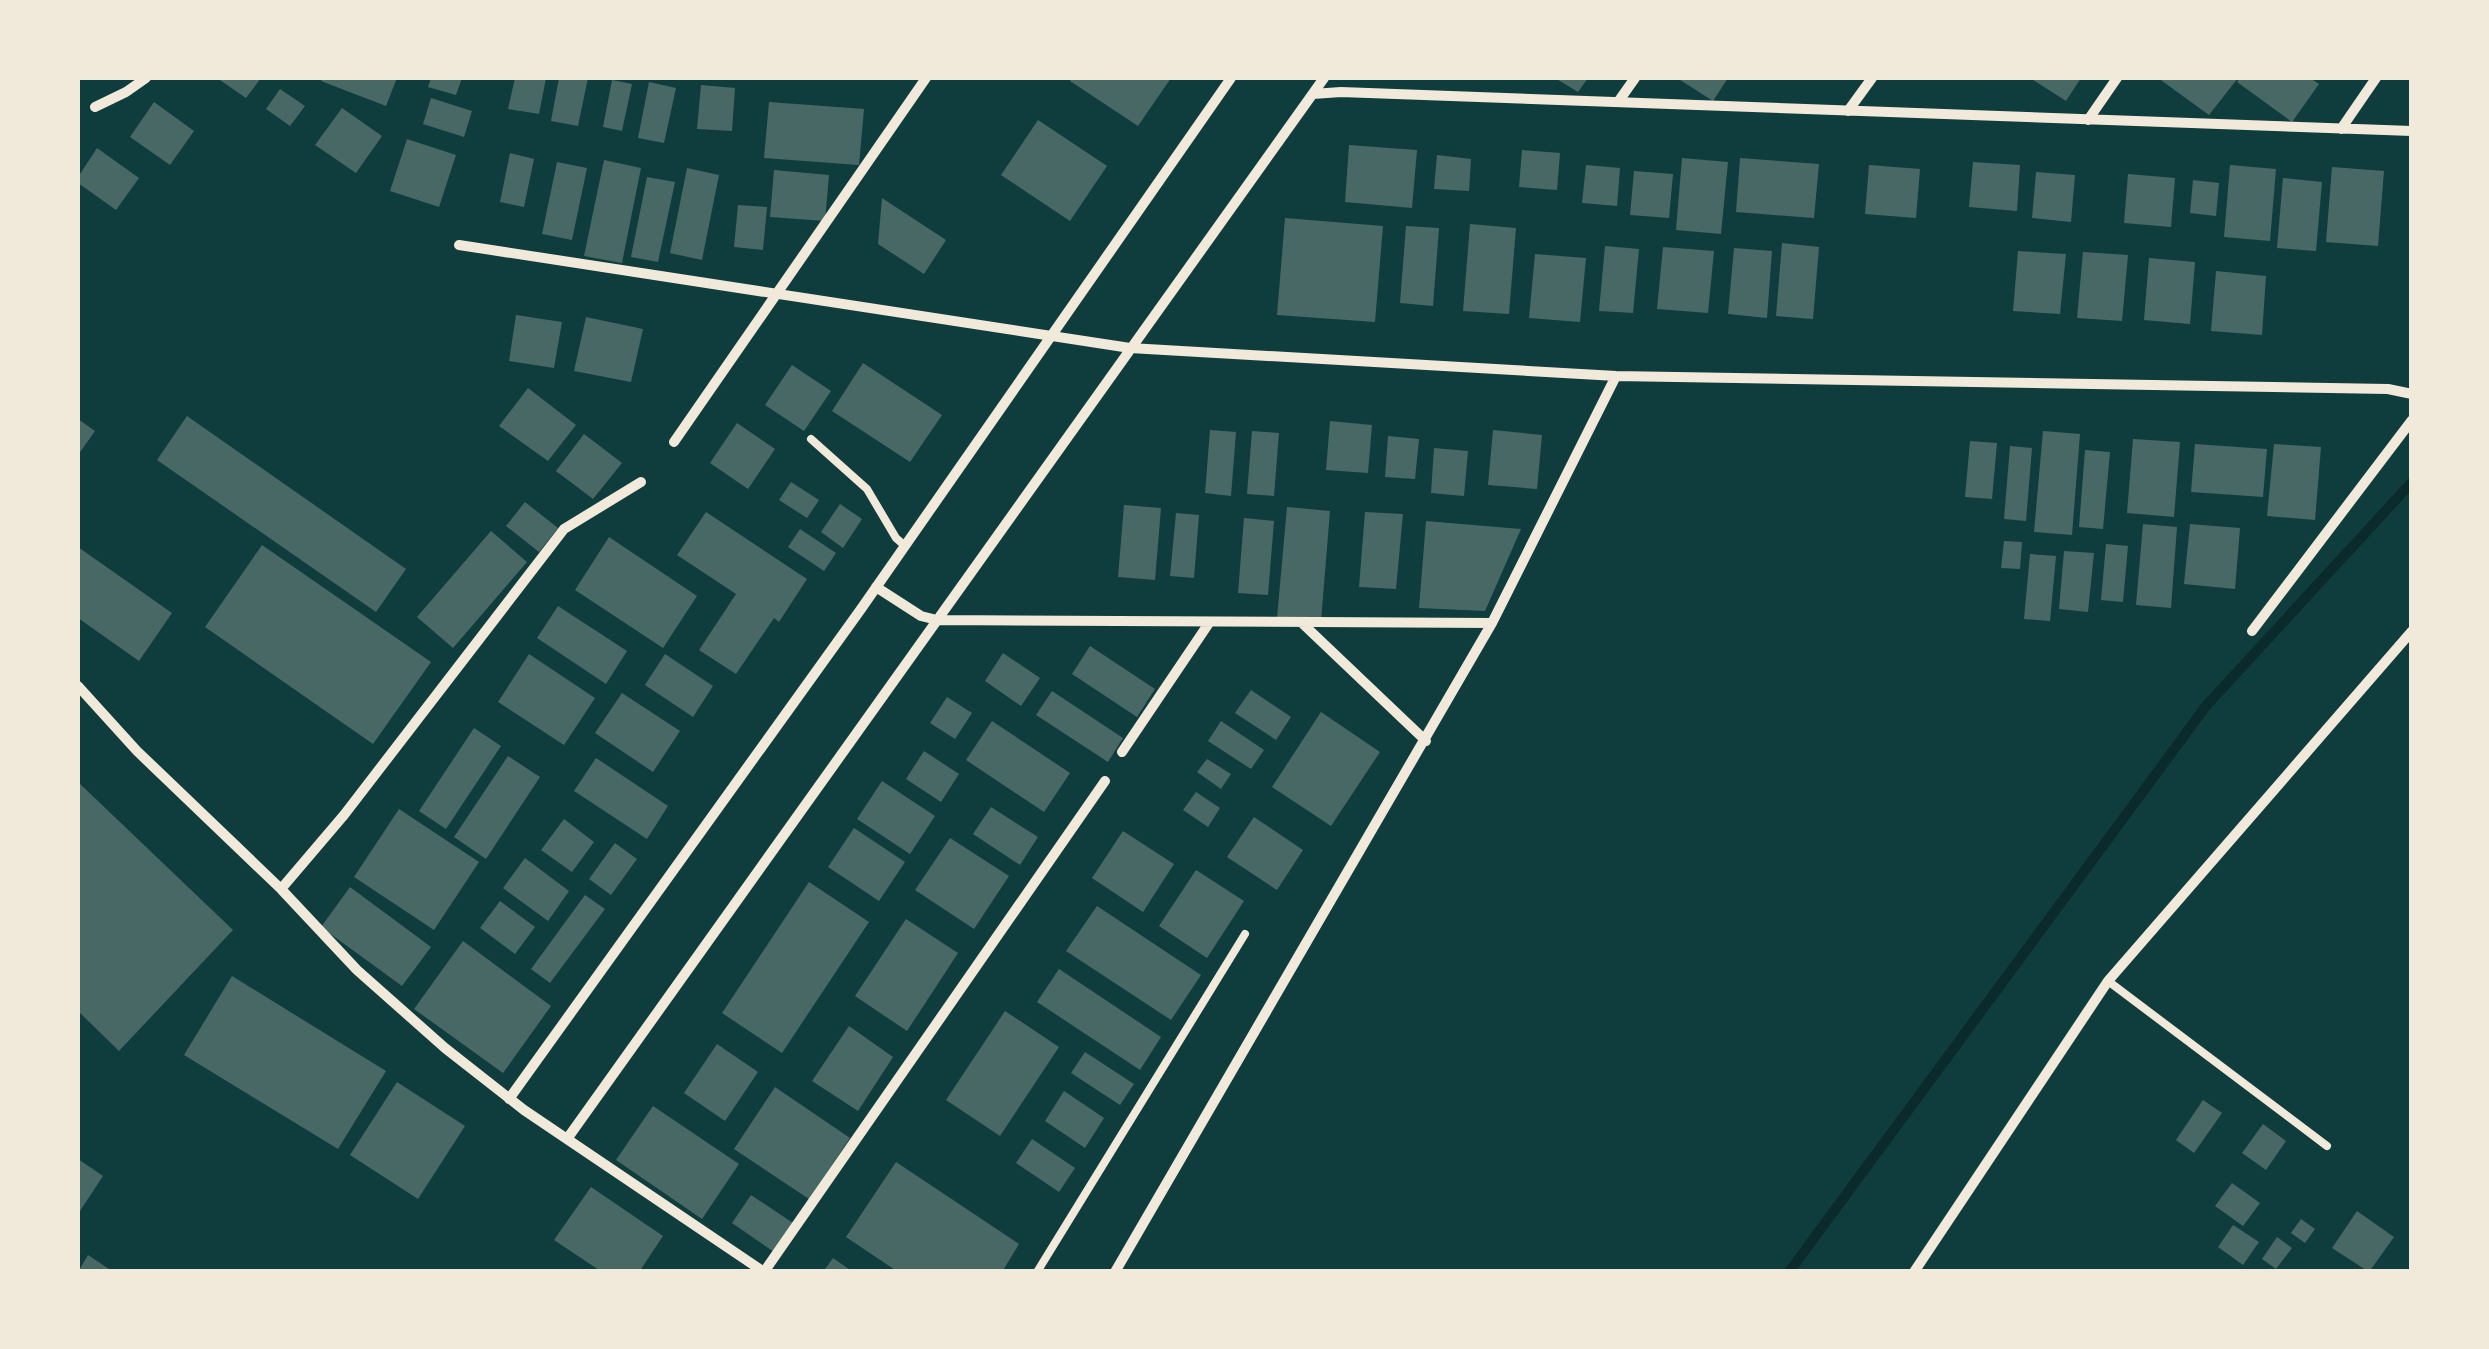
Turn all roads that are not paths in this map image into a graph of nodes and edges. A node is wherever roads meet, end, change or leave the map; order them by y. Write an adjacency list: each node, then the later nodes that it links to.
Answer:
1 (146, 78): 11 (street)
2 (926, 78): 17 (street)
3 (1231, 78): 18 (street)
4 (1324, 78): 9 (street)
5 (1635, 78): 10 (street)
6 (1872, 78): 12 (street)
7 (2117, 78): 13 (street)
8 (2376, 78): 14 (street)
9 (1312, 94): 10 (street); 19 (street)
10 (1618, 102): 12 (street)
11 (95, 107)
12 (1848, 111): 13 (street)
13 (2088, 120): 14 (street)
14 (2341, 129): 15 (street)
15 (2412, 132)
16 (459, 245): 17 (street)
17 (775, 296): 18 (street); 24 (street)
18 (1050, 334): 19 (street); 26 (street)
19 (1130, 348): 20 (street); 28 (street)
20 (1616, 376): 21 (street); 30 (street)
21 (2412, 394)
22 (2412, 420): 32 (street)
23 (812, 440): 26 (lane)
24 (674, 442)
25 (641, 482): 38 (street)
26 (904, 545): 27 (street)
27 (876, 587): 28 (street); 41 (street)
28 (937, 620): 29 (street); 42 (street)
29 (1209, 623): 31 (street); 36 (street)
30 (1492, 623): 31 (street); 35 (street)
31 (1303, 624): 35 (street)
32 (2252, 630)
33 (2412, 631): 40 (street)
34 (78, 686): 38 (street)
35 (1426, 741): 46 (street)
36 (1122, 752)
37 (1105, 781): 44 (street)
38 (280, 889): 41 (street)
39 (1245, 934): 45 (lane)
40 (2108, 981): 43 (lane); 47 (street)
41 (509, 1100): 42 (street)
42 (566, 1139): 44 (street)
43 (2326, 1146)
44 (764, 1272)
45 (1037, 1272)
46 (1115, 1272)
47 (1914, 1272)

